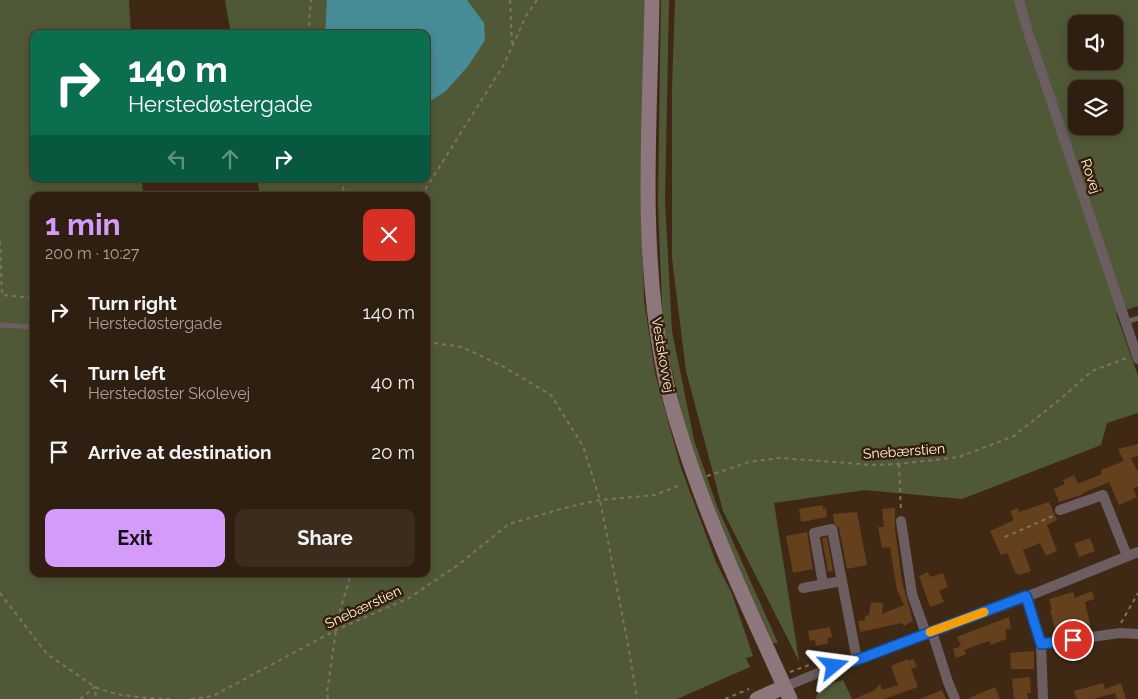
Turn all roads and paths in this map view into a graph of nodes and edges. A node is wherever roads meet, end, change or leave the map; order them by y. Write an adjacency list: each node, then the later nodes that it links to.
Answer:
1 (311, 0): 6 (path)
2 (510, 0): 7 (path)
3 (537, 0): 7 (path)
4 (652, 0): 40 (street, Vestskovvej)
5 (1019, 0): 12 (street, Rovej)
6 (311, 30)
7 (512, 43): 8 (path)
8 (430, 182)
9 (0, 241): 10 (path)
10 (30, 298)
11 (1138, 318): 12 (lane)
12 (1126, 322): 16 (street, Rovej)
13 (0, 326): 14 (lane)
14 (30, 327)
15 (430, 343): 20 (path)
16 (1137, 357): 17 (path, Snebærstien)
17 (899, 464): 18 (path, Snebærstien); 22 (path)
18 (707, 476)
19 (680, 485): 20 (path, Snebærstien)
20 (600, 500): 33 (path, Snebærstien); 46 (path)
21 (1060, 510): 23 (path); 25 (street)
22 (902, 521): 35 (street)
23 (1005, 537)
24 (1138, 552): 25 (street)
25 (1127, 556): 32 (street)
26 (350, 577): 33 (path)
27 (842, 581): 28 (street); 28 (street); 38 (street)
28 (823, 584): 29 (street)
29 (803, 588)
30 (1138, 593): 34 (path)
31 (0, 594): 39 (path)
32 (1026, 596): 35 (street); 37 (street)
33 (336, 630): 44 (path, Snebærstien); 45 (path)
34 (1120, 632): 36 (street); 37 (street)
35 (929, 633): 38 (street); 48 (street)
36 (1138, 634)
37 (1041, 644): 49 (street)
38 (857, 660): 40 (street)
39 (95, 687): 41 (path); 42 (path); 43 (path)
40 (787, 693): 47 (street)
41 (80, 699)
42 (96, 699)
43 (170, 699)
44 (191, 699)
45 (328, 699)
46 (637, 699)
47 (756, 699)
48 (955, 699)
49 (1043, 699)

